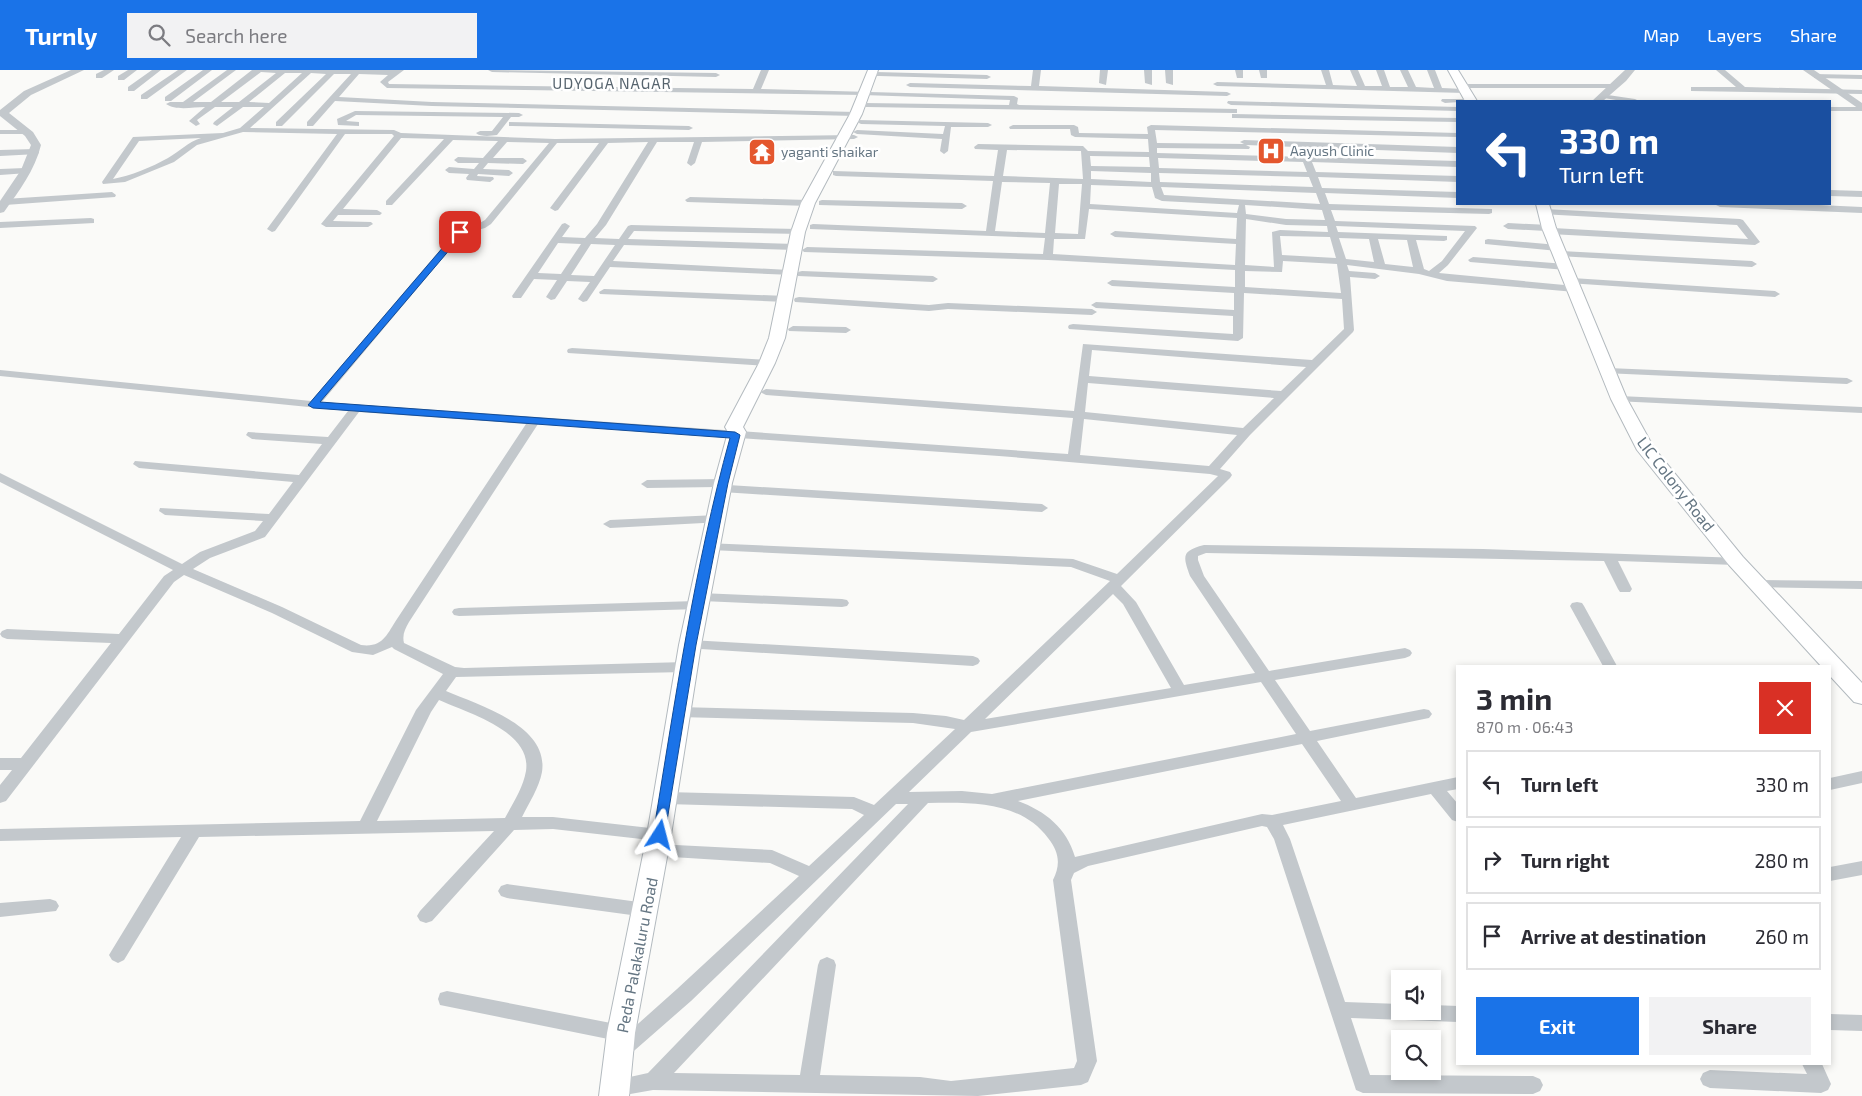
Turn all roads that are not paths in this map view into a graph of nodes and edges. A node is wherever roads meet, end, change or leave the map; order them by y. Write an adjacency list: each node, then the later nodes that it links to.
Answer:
1 (79, 70): 86 (street)
2 (110, 70): 36 (street)
3 (133, 70): 39 (street)
4 (157, 70): 57 (street)
5 (183, 70): 70 (street)
6 (208, 70): 75 (street)
7 (232, 70): 75 (street)
8 (258, 70): 23 (street); 76 (street)
9 (492, 70): 27 (street)
10 (765, 70): 66 (street)
11 (1037, 70): 58 (street)
12 (1104, 70): 44 (street)
13 (1148, 70): 45 (street)
14 (1170, 70): 46 (street)
15 (1324, 70): 41 (street)
16 (1354, 70): 56 (street)
17 (1380, 70): 59 (street)
18 (1404, 70): 62 (street)
19 (1431, 70): 63 (street)
20 (1453, 70): 69 (main road)
21 (1630, 70): 52 (street)
22 (1720, 70): 61 (street)
23 (283, 71): 24 (street); 77 (street)
24 (309, 71): 29 (street); 78 (street)
25 (360, 71): 26 (street); 29 (street); 43 (street)
26 (398, 71): 50 (street)
27 (555, 71): 30 (street); 53 (street)
28 (878, 71): 31 (street); 88 (main road)
29 (332, 72): 93 (street)
30 (717, 72): 65 (street)
31 (953, 73): 33 (street); 51 (street)
32 (1812, 73): 38 (street); 64 (street)
33 (988, 74): 54 (street)
34 (1248, 74): 37 (street)
35 (1215, 75): 47 (street)
36 (99, 76)
37 (1273, 77)
38 (1862, 77)
39 (121, 78)
40 (1300, 78): 41 (street)
41 (1327, 78): 55 (street)
42 (358, 81): 43 (street)
43 (348, 82): 73 (street)
44 (1103, 83)
45 (1149, 83)
46 (1170, 83)
47 (1217, 84): 55 (street); 68 (street)
48 (904, 85): 51 (street)
49 (376, 86): 50 (street)
50 (387, 86): 53 (street)
51 (952, 86): 54 (street)
52 (1615, 86): 69 (street); 72 (street)
53 (541, 88): 65 (street); 79 (street)
54 (986, 88): 58 (street)
55 (1330, 88): 56 (street)
56 (1362, 88): 59 (street)
57 (131, 89)
58 (1035, 89): 68 (street)
59 (1387, 89): 62 (street)
60 (1694, 89): 61 (street)
61 (1743, 89): 64 (street)
62 (1413, 90): 63 (street)
63 (1439, 90): 69 (street)
64 (1838, 91): 67 (street); 82 (street)
65 (707, 92): 66 (street); 84 (street)
66 (756, 92): 88 (street)
67 (1862, 92)
68 (1228, 94): 85 (street)
69 (1466, 95): 71 (street)
70 (144, 97)
71 (1320, 98)
72 (1601, 98): 74 (street)
73 (332, 99): 79 (street); 94 (street)
74 (1624, 100)
75 (185, 105): 76 (street); 87 (street)
76 (214, 105): 77 (street); 91 (street)
77 (241, 105): 78 (street); 92 (street)
78 (271, 105): 100 (street)
79 (527, 106): 84 (street); 89 (street)
80 (1016, 107): 85 (street); 88 (street); 88 (street)
81 (1831, 108): 82 (street)
82 (1862, 108)
83 (1456, 109): 85 (street)
84 (698, 110): 88 (street); 98 (street)
85 (1233, 110): 90 (street); 99 (street)
86 (1, 113): 103 (street)
87 (172, 113)
88 (859, 117): 95 (street); 107 (street); 109 (street); 146 (main road); 164 (main road)
89 (510, 120): 89 (street); 98 (street); 110 (street)
90 (1456, 120)
91 (196, 124)
92 (217, 124)
93 (278, 124)
94 (310, 124)
95 (949, 124): 96 (street); 107 (street)
96 (988, 125)
97 (1013, 127): 115 (street)
98 (689, 128): 112 (street)
99 (1240, 129): 106 (street); 115 (street); 116 (street)
100 (243, 130): 101 (street); 104 (street)
101 (344, 130): 105 (street); 186 (street)
102 (0, 132): 103 (street)
103 (26, 132): 122 (street)
104 (223, 135): 104 (street)
105 (399, 135): 108 (street); 176 (street)
106 (1456, 135)
107 (946, 137): 121 (street)
108 (450, 138): 110 (street); 163 (street)
109 (699, 139): 112 (street); 135 (street)
110 (501, 140): 113 (street); 123 (street)
111 (654, 140): 112 (street); 114 (street); 196 (street)
112 (683, 140)
113 (555, 141): 114 (street); 241 (street)
114 (605, 141): 172 (street)
115 (1152, 141): 116 (street); 127 (street)
116 (1245, 144): 119 (street); 129 (street)
117 (978, 147): 118 (street)
118 (1003, 147): 126 (street); 149 (street)
119 (1456, 150)
120 (466, 151): 123 (street)
121 (944, 151)
122 (35, 152): 124 (street); 143 (street)
123 (494, 152): 125 (street); 132 (street)
124 (0, 153)
125 (528, 153)
126 (1086, 153): 127 (street); 138 (street)
127 (1153, 156): 128 (street); 140 (street)
128 (1237, 157): 129 (street); 144 (street)
129 (1250, 158): 130 (street)
130 (1306, 159): 134 (street); 147 (street)
131 (458, 160): 132 (street)
132 (486, 160): 133 (street); 141 (street)
133 (523, 161)
134 (1373, 162): 136 (street); 148 (street)
135 (691, 163)
136 (1445, 164): 137 (street); 151 (street)
137 (1456, 164)
138 (1086, 168): 140 (street); 153 (street)
139 (449, 170): 141 (street)
140 (1154, 170): 144 (street); 154 (street)
141 (476, 171): 145 (street); 150 (street)
142 (0, 172): 143 (street)
143 (25, 172): 167 (street)
144 (1239, 172): 147 (street); 155 (street)
145 (509, 173)
146 (836, 173): 149 (street); 164 (main road)
147 (1312, 174): 148 (street); 156 (street)
148 (1381, 176): 151 (street); 157 (street)
149 (998, 178): 152 (street); 189 (street)
150 (490, 179)
151 (1455, 179)
152 (1055, 180): 153 (street); 191 (street)
153 (1087, 181): 154 (street); 169 (street)
154 (1156, 185): 155 (street); 165 (street)
155 (1242, 188): 156 (street); 165 (street)
156 (1318, 190): 157 (street); 170 (street)
157 (1390, 192): 161 (street); 173 (street)
158 (1831, 193): 159 (street)
159 (1862, 194)
160 (112, 195): 167 (street)
161 (1456, 195)
162 (690, 200): 164 (street)
163 (389, 203)
164 (815, 203): 168 (street); 185 (main road); 188 (main road)
165 (1242, 203): 170 (street); 178 (street)
166 (1744, 205): 174 (street)
167 (3, 206)
168 (962, 206)
169 (1085, 206): 178 (street); 191 (street)
170 (1326, 207): 173 (street); 187 (street)
171 (1467, 207): 173 (street); 175 (street)
172 (555, 208)
173 (1398, 209)
174 (1862, 210)
175 (1488, 211)
176 (336, 212): 177 (street); 181 (street)
177 (377, 212)
178 (1242, 216): 187 (street); 198 (street)
179 (1547, 218): 179 (street); 184 (street); 209 (main road, LIC Colony Road)
180 (91, 221): 182 (street)
181 (368, 224)
182 (0, 225)
183 (565, 226): 195 (street)
184 (1508, 226)
185 (813, 227): 189 (street); 200 (main road)
186 (272, 229)
187 (1332, 229): 192 (street); 202 (street); 208 (street); 212 (street)
188 (798, 232): 197 (street); 200 (main road)
189 (990, 233): 191 (street)
190 (1115, 234): 198 (street)
191 (1050, 236): 201 (street)
192 (1373, 236): 193 (street); 206 (street)
193 (1411, 237): 194 (street); 210 (street)
194 (1444, 238)
195 (556, 240): 196 (street); 213 (street)
196 (588, 241): 197 (street); 215 (street)
197 (623, 242): 200 (street); 204 (street)
198 (1242, 242): 207 (street)
199 (1488, 242): 209 (street)
200 (801, 248): 201 (street); 211 (main road)
201 (1048, 257): 207 (street)
202 (1278, 258): 207 (street); 208 (street)
203 (1473, 260): 209 (street)
204 (608, 264): 211 (street); 216 (street)
205 (1752, 264): 209 (street)
206 (1380, 265): 208 (street); 210 (street)
207 (1241, 267): 219 (street)
208 (1343, 268): 214 (street); 223 (street)
209 (1566, 268): 212 (street); 221 (street); 234 (main road, LIC Colony Road)
210 (1419, 271): 212 (street)
211 (796, 274): 217 (street); 226 (main road)
212 (1431, 274)
213 (531, 276): 215 (street); 222 (street)
214 (1375, 276)
215 (564, 277): 216 (street); 224 (street)
216 (597, 279): 225 (street)
217 (933, 280)
218 (1112, 284): 219 (street)
219 (1240, 290): 223 (street); 227 (street)
220 (604, 292): 226 (street)
221 (1775, 294)
222 (517, 296)
223 (1346, 296): 233 (street)
224 (551, 297)
225 (583, 299)
226 (792, 300): 227 (street); 229 (main road); 232 (main road, Peda Palakaluru Road)
227 (1239, 313): 228 (street)
228 (1072, 327)
229 (793, 329): 230 (street); 238 (main road)
230 (846, 330)
231 (572, 351): 232 (street)
232 (768, 362): 247 (main road, Peda Palakaluru Road)
233 (1316, 364): 236 (street); 239 (street)
234 (1608, 371): 237 (street); 240 (main road, LIC Colony Road)
235 (0, 373): 241 (street)
236 (1083, 379): 239 (street); 244 (street)
237 (1847, 381)
238 (766, 392): 244 (street); 247 (main road)
239 (1284, 395): 246 (street)
240 (1619, 400): 243 (street); 264 (main road, LIC Colony Road)
241 (313, 405): 242 (street)
242 (356, 408): 245 (street); 249 (street)
243 (1862, 410)
244 (1080, 415): 246 (street); 250 (street)
245 (534, 421): 247 (street); 275 (street)
246 (1246, 432): 252 (street)
247 (736, 433): 250 (street); 256 (main road, Peda Palakaluru Road)
248 (252, 435): 249 (street)
249 (332, 441): 254 (street)
250 (1074, 457): 252 (street)
251 (139, 464): 254 (street)
252 (1212, 470): 266 (street)
253 (0, 477): 265 (street)
254 (302, 479): 259 (street)
255 (647, 484): 256 (street)
256 (722, 485): 257 (street); 260 (main road, Peda Palakaluru Road)
257 (1042, 508)
258 (166, 510): 259 (street)
259 (272, 518): 265 (street)
260 (716, 519): 261 (street); 262 (main road, Peda Palakaluru Road)
261 (610, 524)
262 (711, 546): 266 (street); 270 (main road, Peda Palakaluru Road)
263 (1609, 557): 264 (street); 269 (street); 282 (street)
264 (1736, 561): 267 (main road, LIC Colony Road)
265 (185, 567): 275 (street); 276 (street)
266 (1117, 584): 283 (street); 288 (street)
267 (1757, 584): 268 (street); 285 (main road, LIC Colony Road)
268 (1862, 585)
269 (1625, 589)
270 (699, 601): 271 (street); 273 (street); 278 (main road, Peda Palakaluru Road)
271 (842, 603)
272 (1577, 606): 280 (street)
273 (459, 612)
274 (7, 634): 276 (street)
275 (396, 637): 281 (street)
276 (122, 639): 291 (street)
277 (1405, 653): 282 (street)
278 (688, 656): 279 (street); 281 (street); 286 (main road, Peda Palakaluru Road)
279 (973, 661)
280 (1609, 665)
281 (452, 672): 284 (street)
282 (1264, 677): 283 (street); 289 (street)
283 (1180, 691): 288 (street)
284 (436, 693): 305 (street); 306 (street)
285 (1862, 697)
286 (679, 712): 288 (street); 297 (main road, Peda Palakaluru Road)
287 (1424, 714): 289 (street)
288 (969, 727): 298 (street)
289 (1306, 737): 300 (street); 301 (street)
290 (0, 764): 291 (street)
291 (24, 764): 296 (street)
292 (1862, 777): 294 (street)
293 (1456, 783): 295 (street)
294 (1831, 784)
295 (1435, 788): 301 (street); 303 (street)
296 (0, 797)
297 (666, 798): 302 (street); 309 (main road, Peda Palakaluru Road)
298 (894, 798): 299 (street); 302 (street)
299 (923, 798): 300 (street); 329 (street)
300 (996, 799): 311 (street)
301 (1352, 805): 304 (street)
302 (877, 814): 312 (street)
303 (1456, 814)
304 (1272, 821): 311 (street); 322 (street)
305 (511, 823): 306 (street); 309 (street); 318 (street)
306 (365, 827): 307 (street)
307 (194, 831): 308 (street); 319 (street)
308 (0, 835)
309 (658, 843): 312 (street); 317 (main road, Peda Palakaluru Road)
310 (1862, 868): 313 (street)
311 (1067, 870): 330 (street)
312 (812, 874): 326 (street)
313 (1831, 874)
314 (506, 890): 317 (street)
315 (50, 906): 316 (street)
316 (0, 910)
317 (646, 910): 326 (main road, Peda Palakaluru Road)
318 (426, 916)
319 (118, 955)
320 (827, 965): 330 (street)
321 (448, 999): 326 (street)
322 (1339, 1010): 323 (street); 331 (street)
323 (1456, 1014)
324 (1831, 1022): 325 (street)
325 (1862, 1023)
326 (620, 1042): 332 (main road, Peda Palakaluru Road)
327 (1812, 1065): 328 (street)
328 (1710, 1079)
329 (653, 1081): 330 (street); 332 (street)
330 (809, 1084)
331 (1533, 1085)
332 (614, 1092)

